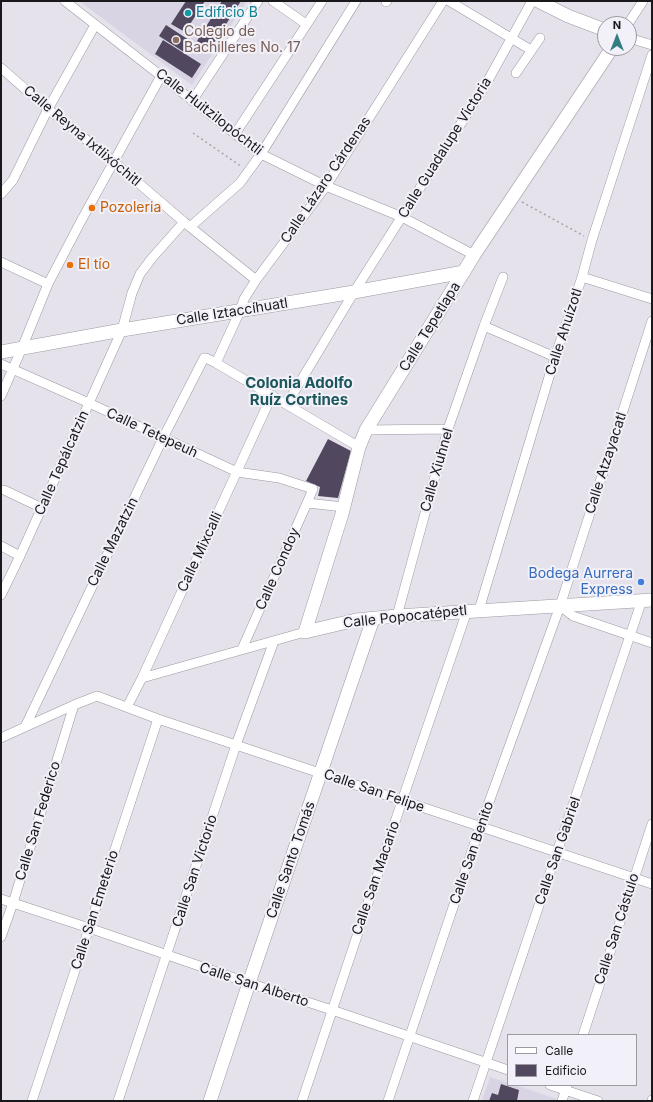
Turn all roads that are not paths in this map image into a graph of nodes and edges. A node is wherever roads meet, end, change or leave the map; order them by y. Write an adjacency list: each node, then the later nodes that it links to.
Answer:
1 (65, 1): 13 (street, Calle Huitzilopóchtli)
2 (258, 1): 25 (street)
3 (273, 1): 12 (street)
4 (322, 1): 12 (street)
5 (356, 1): 28 (street, Calle Tepálcatzin)
6 (443, 1): 30 (street, Calle Lázaro Cárdenas)
7 (449, 1): 15 (street)
8 (532, 1): 15 (street, Calle Guadalupe Victoria)
9 (538, 1): 14 (street)
10 (643, 1): 11 (street)
11 (633, 16)
12 (306, 24): 27 (street)
13 (95, 25): 24 (street, Calle Huitzilopóchtli); 26 (street)
14 (597, 27)
15 (511, 38): 19 (street); 32 (street, Calle Guadalupe Victoria)
16 (540, 38): 19 (street)
17 (637, 40): 18 (street)
18 (652, 45)
19 (531, 50): 23 (street)
20 (652, 55): 38 (street, Calle Ahuízotl)
21 (607, 56): 34 (street, Calle Tepetlapa)
22 (1, 68): 26 (street, Calle Reyna Ixtlixóchitl)
23 (516, 72)
24 (161, 76): 25 (street, Calle Huitzilopóchtli); 29 (street)
25 (192, 100): 27 (street, Calle Huitzilopóchtli)
26 (48, 109): 29 (street, Calle Reyna Ixtlixóchitl); 31 (street)
27 (235, 134): 28 (street, Calle Huitzilopóchtli)
28 (261, 154): 30 (street, Calle Huitzilopóchtli); 33 (street, Calle Tepálcatzin)
29 (114, 162): 33 (street, Calle Reyna Ixtlixóchitl); 40 (street)
30 (326, 186): 32 (street, Calle Huitzilopóchtli); 39 (street, Calle Lázaro Cárdenas)
31 (1, 194)
32 (402, 217): 34 (street, Calle Huitzilopóchtli); 41 (street, Calle Guadalupe Victoria)
33 (187, 224): 39 (street, Calle Reyna Ixtlixóchitl); 46 (street, Calle Tepálcatzin)
34 (474, 255): 36 (street, Calle Tepetlapa)
35 (1, 262): 40 (street)
36 (464, 272): 41 (street, Calle Iztaccíhuatl); 58 (street, Calle Tepetlapa)
37 (503, 277): 45 (street, Calle Xiuhnel)
38 (582, 277): 42 (street); 49 (street, Calle Ahuízotl)
39 (256, 280): 43 (street, Calle Lázaro Cárdenas)
40 (48, 284): 47 (street)
41 (354, 292): 43 (street, Calle Iztaccíhuatl); 56 (street)
42 (652, 299)
43 (240, 312): 46 (street, Calle Iztaccíhuatl); 50 (street, Calle Lázaro Cárdenas)
44 (652, 321): 71 (street, Calle Atzayacatl)
45 (484, 326): 49 (street); 57 (street, Calle Xiuhnel)
46 (122, 330): 47 (street, Calle Iztaccíhuatl); 55 (street, Calle Tepálcatzin)
47 (22, 348): 48 (street, Calle Iztaccíhuatl); 52 (street)
48 (1, 352)
49 (555, 357): 72 (street, Calle Ahuízotl)
50 (216, 362): 54 (street); 59 (street, Calle Mazatzin)
51 (1, 364): 52 (street, Calle Tetepeuh)
52 (13, 370): 53 (street); 55 (street, Calle Tetepeuh)
53 (1, 396)
54 (272, 396): 56 (street); 61 (street, Calle Mixcalli)
55 (89, 403): 59 (street, Calle Tetepeuh); 66 (street, Calle Tepálcatzin)
56 (287, 404): 60 (street)
57 (448, 429): 58 (street); 73 (street, Calle Xiuhnel)
58 (366, 430): 60 (street, Calle Tepetlapa)
59 (163, 438): 61 (street, Calle Tetepeuh); 84 (street, Calle Mazatzin)
60 (359, 446): 65 (street, Calle Tepetlapa)
61 (237, 472): 62 (street, Calle Tetepeuh); 80 (street, Calle Mixcalli)
62 (313, 489): 64 (street, Calle Condoy)
63 (4, 490): 66 (street)
64 (307, 503): 65 (street); 79 (street, Calle Condoy)
65 (344, 507): 75 (street, Calle Tepetlapa)
66 (42, 508): 68 (street, Calle Tepálcatzin)
67 (1, 546): 68 (street)
68 (20, 556): 69 (street, Calle Tepálcatzin)
69 (1, 595)
70 (649, 599): 71 (street, Calle Popocatépetl); 76 (street, Calle San Gabriel)
71 (560, 606): 72 (street, Calle Popocatépetl); 76 (street); 90 (street, Calle San Benito)
72 (473, 611): 73 (street, Calle Popocatépetl); 88 (street, Calle San Macario)
73 (397, 616): 74 (street, Calle Popocatépetl)
74 (373, 619): 75 (street, Calle Popocatépetl); 87 (street, Calle Santo Tomás)
75 (305, 632): 77 (street, Calle Popocatépetl)
76 (631, 635): 78 (street); 91 (street, Calle San Gabriel)
77 (274, 641): 79 (street, Calle Popocatépetl); 86 (street, Calle San Victorio)
78 (652, 642)
79 (242, 649): 80 (street, Calle Popocatépetl)
80 (142, 678): 82 (street, Calle Mixcalli)
81 (74, 705): 82 (street, Calle San Felipe); 84 (street); 95 (street, Calle San Federico)
82 (127, 708): 83 (street, Calle San Felipe)
83 (158, 719): 86 (street, Calle San Felipe); 96 (street, Calle San Emeterio)
84 (24, 726): 85 (street)
85 (1, 738)
86 (236, 745): 87 (street, Calle San Felipe); 98 (street, Calle San Victorio)
87 (321, 773): 88 (street, Calle San Felipe); 99 (street, Calle Santo Tomás)
88 (402, 801): 90 (street, Calle San Felipe); 100 (street, Calle San Macario)
89 (652, 824): 92 (street, Calle San Cástulo)
90 (480, 827): 91 (street, Calle San Felipe); 102 (street, Calle San Benito)
91 (557, 853): 92 (street, Calle San Felipe); 103 (street, Calle San Gabriel)
92 (634, 878): 93 (street, Calle San Felipe); 101 (street, Calle San Cástulo)
93 (652, 884)
94 (1, 899): 95 (street, Calle San Alberto)
95 (13, 903): 96 (street, Calle San Alberto); 97 (street, Calle San Federico)
96 (89, 928): 98 (street, Calle San Alberto); 107 (street, Calle San Emeterio)
97 (1, 937)
98 (167, 955): 99 (street, Calle San Alberto); 108 (street, Calle San Victorio)
99 (249, 983): 100 (street, Calle San Alberto); 109 (street, Calle Santo Tomás)
100 (332, 1010): 102 (street, Calle San Alberto); 110 (street, Calle San Macario)
101 (583, 1034)
102 (409, 1037): 103 (street, Calle San Alberto); 111 (street, Calle San Benito)
103 (486, 1063): 104 (street, Calle San Alberto); 112 (street, Calle San Gabriel)
104 (507, 1070)
105 (555, 1086): 106 (street)
106 (566, 1088): 113 (street); 114 (street)
107 (32, 1101)
108 (118, 1101)
109 (210, 1101)
110 (302, 1101)
111 (388, 1101)
112 (473, 1101)
113 (562, 1101)
114 (598, 1101)

